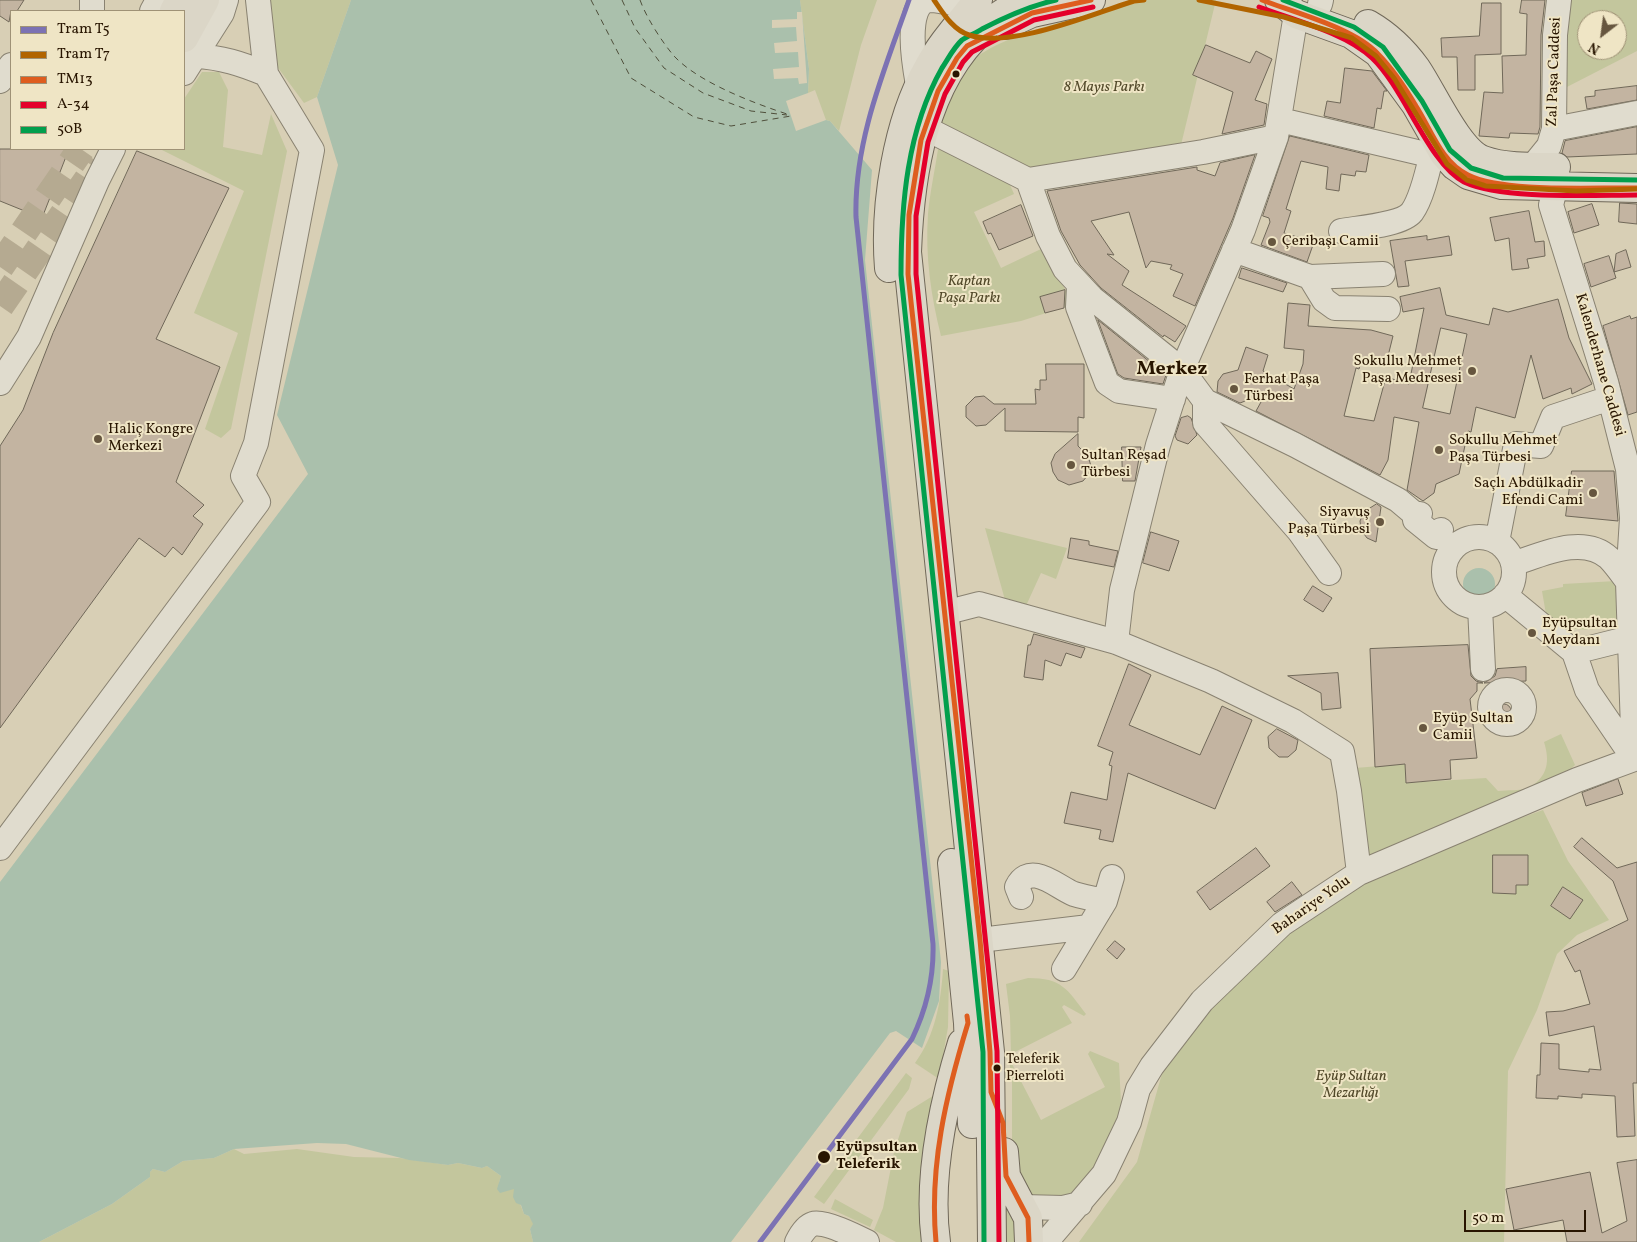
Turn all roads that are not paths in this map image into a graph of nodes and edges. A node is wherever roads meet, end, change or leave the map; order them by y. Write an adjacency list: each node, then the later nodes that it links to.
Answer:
1 (205, 0): 11 (main road)
2 (226, 0): 11 (street)
3 (258, 0): 13 (street)
4 (977, 0): 15 (main road); 15 (street)
5 (1025, 0): 10 (main road)
6 (1091, 0): 10 (main road)
7 (1262, 0): 9 (main road)
8 (1559, 0): 19 (street, Zal Paşa Caddesi)
9 (1308, 3): 18 (street); 21 (main road); 22 (main road)
10 (967, 46): 17 (main road)
11 (187, 56): 13 (street)
12 (10, 66): 14 (street)
13 (266, 74): 52 (street)
14 (0, 81)
15 (918, 86): 60 (main road)
16 (1637, 113): 19 (street)
17 (925, 128): 24 (street); 46 (main road)
18 (1278, 129): 21 (street); 24 (street); 28 (street)
19 (1554, 129): 22 (street, Zal Paşa Caddesi)
20 (112, 150): 34 (street)
21 (1438, 154): 25 (main road); 27 (street)
22 (1532, 167): 23 (main road)
23 (1637, 171)
24 (1028, 180): 31 (street)
25 (1556, 186): 26 (main road); 35 (street, Kalenderhane Caddesi)
26 (1637, 188)
27 (1341, 231)
28 (1234, 250): 30 (street); 33 (street)
29 (1383, 274): 30 (street)
30 (1310, 277): 32 (street)
31 (1079, 286): 33 (street); 36 (street)
32 (1388, 309)
33 (1182, 370): 36 (street); 37 (street)
34 (0, 383)
35 (1610, 398): 38 (street, Kalenderhane Caddesi); 40 (street)
36 (1173, 399): 48 (street)
37 (1205, 401): 39 (street); 42 (street)
38 (1634, 536): 43 (street, Kalenderhane Caddesi)
39 (1444, 537): 40 (street); 45 (street)
40 (1497, 542): 41 (street)
41 (1513, 564): 43 (street); 44 (street)
42 (1330, 573)
43 (1628, 582): 47 (street, Kalenderhane Caddesi)
44 (1504, 595): 45 (street); 49 (street)
45 (1480, 607): 50 (street)
46 (944, 613): 48 (street); 58 (main road)
47 (1632, 630): 49 (street); 51 (street, Kalenderhane Caddesi)
48 (1116, 642): 53 (street)
49 (1574, 652): 51 (street)
50 (1486, 684)
51 (1635, 762): 53 (street, Bahariye Yolu)
52 (0, 848)
53 (1359, 873): 62 (street, Bahariye Yolu)
54 (1112, 877): 56 (street)
55 (1021, 897): 56 (street)
56 (1105, 901): 57 (street)
57 (1089, 927): 58 (street); 59 (street)
58 (980, 940): 61 (main road)
59 (1064, 968)
60 (968, 1023): 66 (main road); 67 (main road)
61 (991, 1092): 63 (main road); 68 (main road)
62 (1080, 1204): 63 (street); 70 (street); 71 (street)
63 (1023, 1207): 69 (main road)
64 (797, 1242): 65 (street)
65 (867, 1242)
66 (936, 1242)
67 (973, 1242)
68 (992, 1242)
69 (1029, 1242)
70 (1046, 1242)
71 (1058, 1242)

